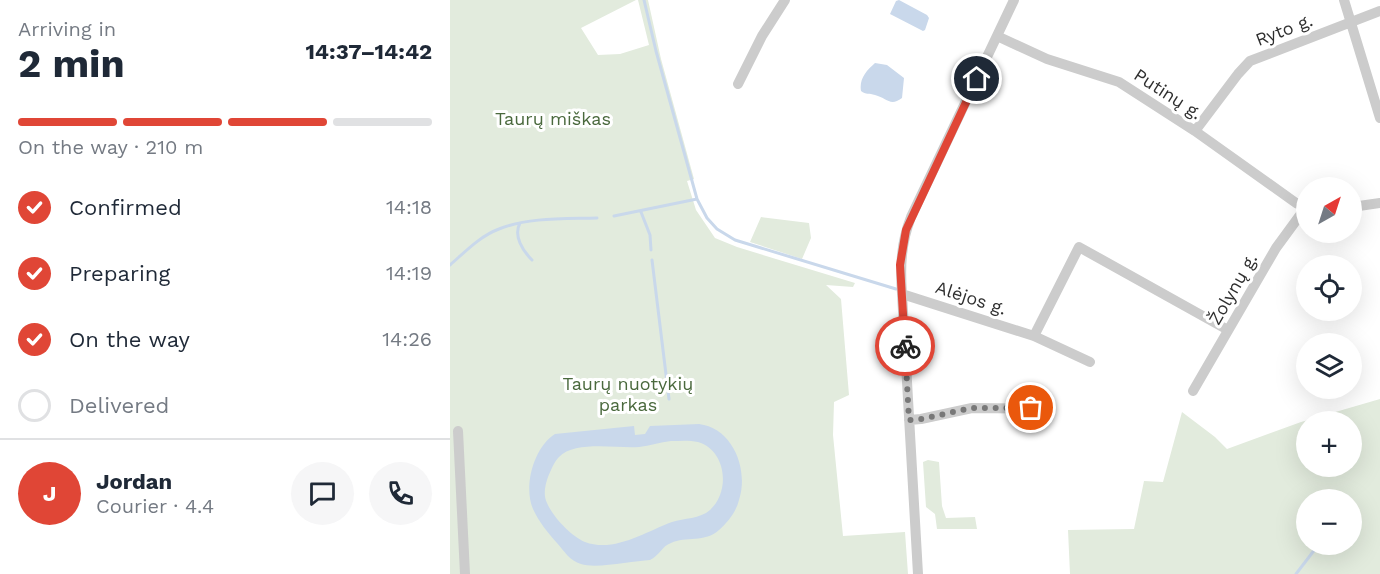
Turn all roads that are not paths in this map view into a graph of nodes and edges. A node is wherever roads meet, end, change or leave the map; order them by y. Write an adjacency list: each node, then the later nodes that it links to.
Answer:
1 (785, 0): 7 (street)
2 (1014, 0): 6 (street)
3 (1344, 0): 5 (street)
4 (1380, 12): 5 (street, Ryto g.)
5 (1349, 23): 8 (street); 9 (street, Ryto g.)
6 (997, 36): 9 (street, Putinų g.); 14 (street)
7 (738, 84)
8 (1380, 118)
9 (1195, 131): 10 (street, Putinų g.)
10 (1296, 203)
11 (1380, 203): 12 (street)
12 (1362, 206)
13 (1296, 221): 15 (street, Žolynų g.)
14 (902, 294): 16 (street, Alėjos g.); 20 (street)
15 (1228, 330): 16 (street); 18 (street, Žolynų g.)
16 (1034, 336): 17 (street, Alėjos g.)
17 (1090, 362)
18 (1193, 391)
19 (1046, 409): 20 (street)
20 (909, 420): 23 (street)
21 (458, 431): 22 (street)
22 (465, 574)
23 (918, 574)

